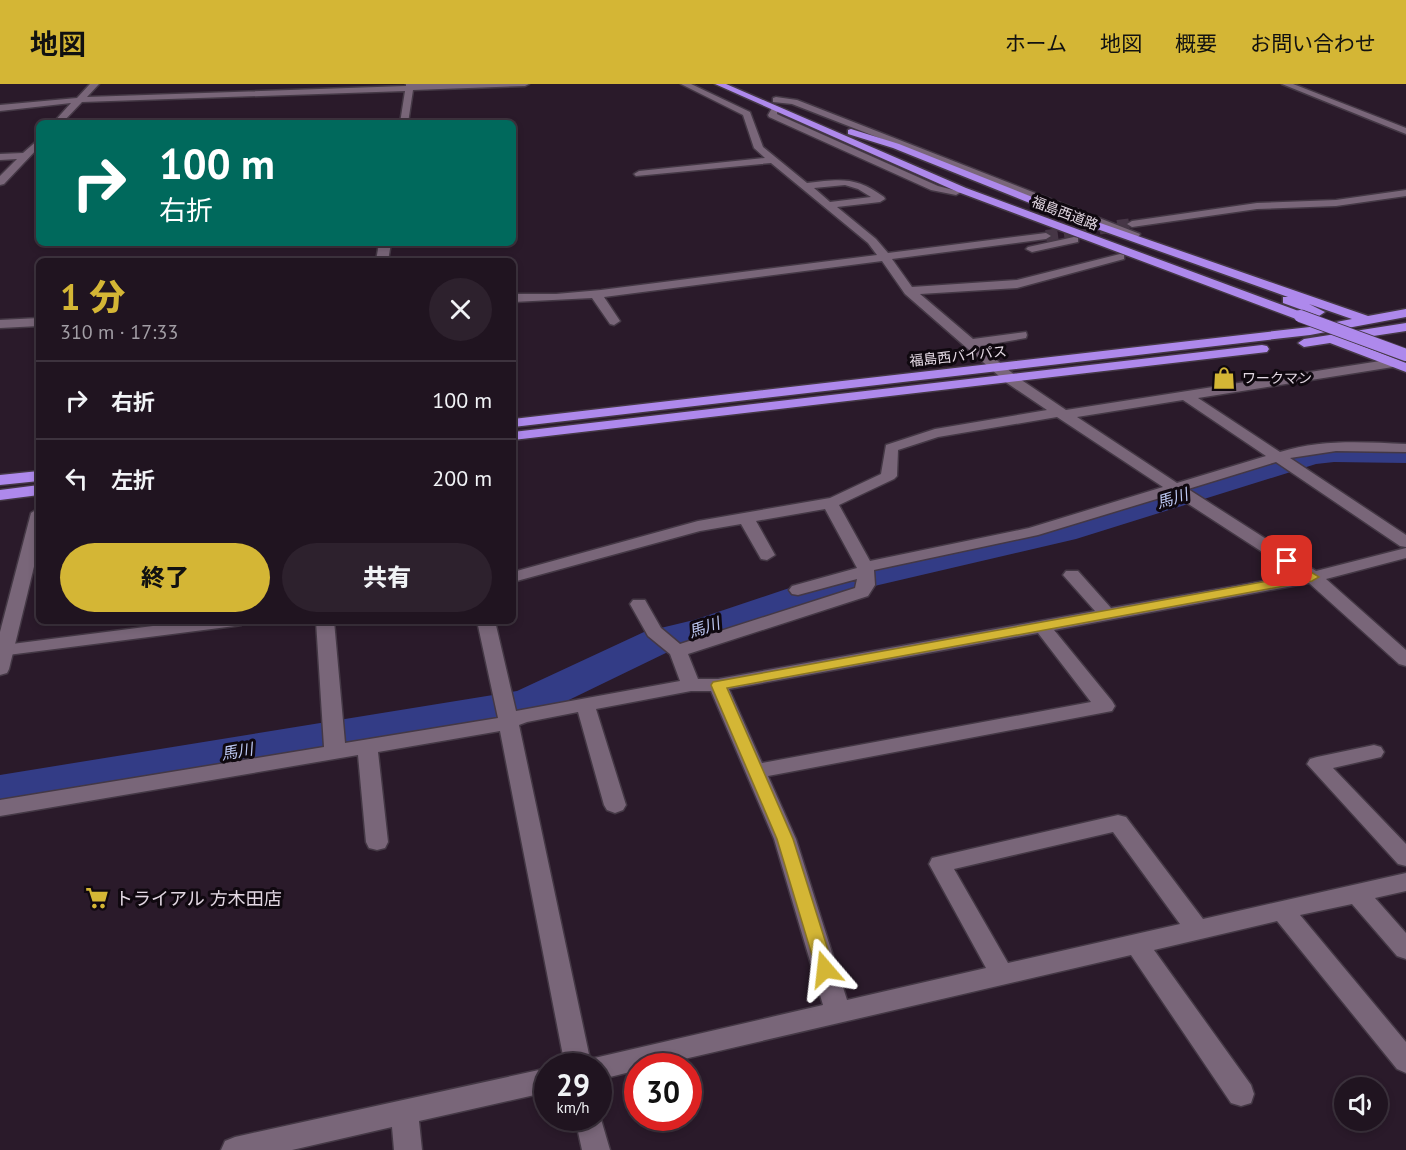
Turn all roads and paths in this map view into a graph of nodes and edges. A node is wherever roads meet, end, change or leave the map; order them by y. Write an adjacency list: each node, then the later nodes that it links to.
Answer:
1 (95, 84): 8 (street)
2 (525, 84): 6 (street)
3 (719, 84): 7 (street); 9 (highway, 福島西道路)
4 (739, 84): 9 (highway, 福島西道路)
5 (1286, 84): 14 (street)
6 (410, 86): 8 (street); 12 (street)
7 (690, 86): 19 (street)
8 (80, 100): 10 (street); 11 (street)
9 (776, 105): 13 (highway, 福島西道路); 15 (highway, 福島西道路); 23 (street); 26 (street)
10 (0, 108)
11 (60, 120)
12 (404, 120)
13 (846, 130): 26 (highway); 44 (highway, 福島西道路)
14 (1406, 132)
15 (851, 143): 23 (highway); 46 (highway, 福島西道路, bridge)
16 (36, 145): 17 (street)
17 (26, 156): 18 (street); 21 (street)
18 (0, 157)
19 (773, 160): 20 (street); 22 (street)
20 (639, 174)
21 (0, 182)
22 (805, 186): 25 (street); 25 (street)
23 (956, 192): 28 (highway)
24 (1406, 193): 26 (street)
25 (828, 205): 30 (street)
26 (1135, 232): 37 (highway)
27 (1046, 236): 29 (street)
28 (1074, 240): 29 (street); 31 (highway)
29 (908, 254): 30 (street)
30 (887, 257): 32 (street); 33 (street)
31 (1120, 258): 32 (street); 41 (highway)
32 (909, 291): 45 (street)
33 (596, 295): 34 (street); 36 (street)
34 (516, 297)
35 (1406, 313): 37 (highway, 福島西バイパス)
36 (614, 321)
37 (1368, 321): 40 (highway); 41 (highway, 福島西バイパス)
38 (36, 322): 39 (street)
39 (0, 324)
40 (1402, 330): 43 (highway, 福島西バイパス)
41 (1310, 331): 43 (highway); 48 (highway, 福島西バイパス)
42 (1021, 335): 45 (street)
43 (1334, 340): 47 (highway); 49 (highway, 福島西バイパス)
44 (1406, 343)
45 (969, 344): 48 (street)
46 (1406, 355)
47 (1400, 365): 50 (street)
48 (998, 369): 49 (street); 52 (highway, 福島西バイパス)
49 (1012, 380): 51 (street); 53 (highway, 福島西バイパス)
50 (1186, 396): 51 (street); 55 (street)
51 (1062, 414): 59 (street); 61 (street)
52 (516, 423)
53 (516, 436)
54 (1406, 448): 55 (street)
55 (1285, 461): 59 (street); 64 (street)
56 (36, 476): 57 (highway)
57 (0, 480)
58 (36, 490): 60 (highway)
59 (1182, 493): 67 (street); 70 (street)
60 (0, 495)
61 (830, 503): 62 (street); 67 (street)
62 (746, 517): 66 (street); 69 (street)
63 (36, 525): 79 (street)
64 (1406, 542)
65 (1406, 553): 70 (street)
66 (767, 555)
67 (865, 574): 71 (street); 78 (street)
68 (1072, 575): 73 (street)
69 (516, 576)
70 (1312, 577): 73 (street); 80 (street)
71 (798, 590)
72 (639, 604): 78 (street)
73 (1107, 614): 77 (street)
74 (217, 624): 79 (street)
75 (325, 624): 85 (street)
76 (487, 624): 84 (street)
77 (1041, 625): 82 (street); 88 (street)
78 (674, 649): 81 (street)
79 (2, 660)
80 (1406, 660)
81 (691, 685): 82 (street); 83 (street)
82 (718, 685): 88 (street)
83 (585, 704): 84 (street); 89 (street)
84 (506, 711): 86 (street); 101 (street)
85 (334, 740): 86 (street); 90 (street)
86 (367, 746): 91 (street)
87 (1374, 752): 92 (street)
88 (756, 771): 100 (street)
89 (615, 805)
90 (0, 808)
91 (377, 842)
92 (1406, 858)
93 (1406, 882): 94 (street)
94 (1357, 894): 95 (street); 98 (street)
95 (1282, 910): 96 (street); 102 (street)
96 (1198, 930): 97 (street); 99 (street)
97 (1137, 944): 99 (street); 105 (street)
98 (1406, 950)
99 (1002, 975): 100 (street)
100 (838, 1013): 103 (street)
101 (575, 1053)
102 (1406, 1061)
103 (612, 1065)
104 (534, 1083): 106 (street)
105 (1241, 1094)
106 (405, 1112): 108 (street); 109 (street)
107 (592, 1131): 110 (street)
108 (235, 1150)
109 (408, 1150)
110 (596, 1150)

